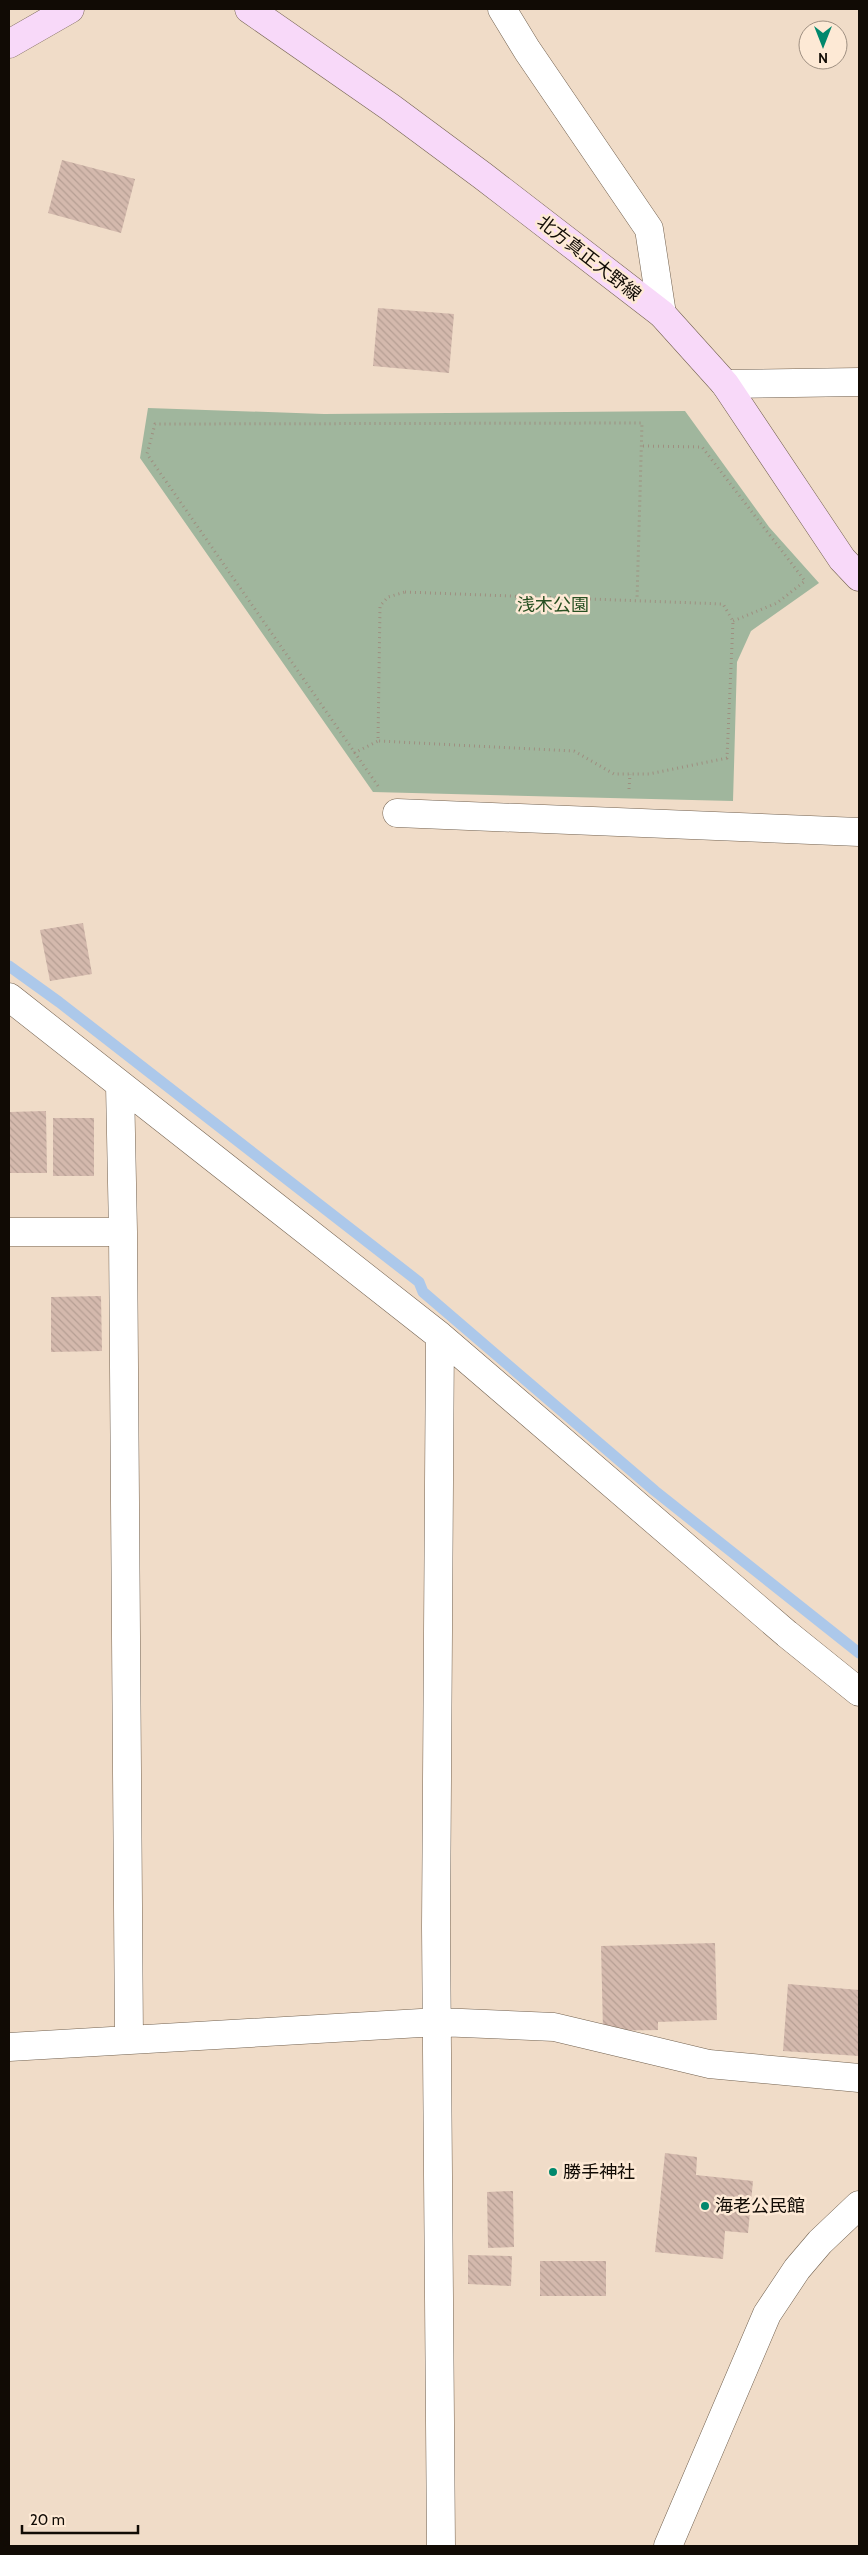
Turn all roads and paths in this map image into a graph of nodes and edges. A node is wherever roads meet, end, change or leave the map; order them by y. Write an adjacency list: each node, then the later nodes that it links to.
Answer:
1 (70, 9): 4 (main road)
2 (249, 9): 5 (main road, 北方真正大野線)
3 (502, 9): 5 (street)
4 (9, 44)
5 (662, 314): 7 (main road, 北方真正大野線)
6 (859, 382): 7 (street)
7 (725, 384): 9 (main road, 北方真正大野線)
8 (643, 446): 10 (path); 11 (path); 13 (path)
9 (859, 577)
10 (637, 600): 11 (path); 12 (path)
11 (733, 620): 12 (path)
12 (378, 741): 13 (path)
13 (354, 753): 14 (path)
14 (397, 813): 15 (street)
15 (859, 832)
16 (9, 997): 17 (street)
17 (120, 1085): 19 (street); 20 (street)
18 (9, 1232): 19 (street)
19 (123, 1232): 23 (street)
20 (440, 1336): 21 (street); 22 (street)
21 (859, 1692)
22 (438, 2022): 23 (street); 25 (street); 27 (street)
23 (129, 2040): 24 (street)
24 (9, 2048)
25 (859, 2078)
26 (859, 2205): 28 (street)
27 (441, 2546)
28 (668, 2546)

